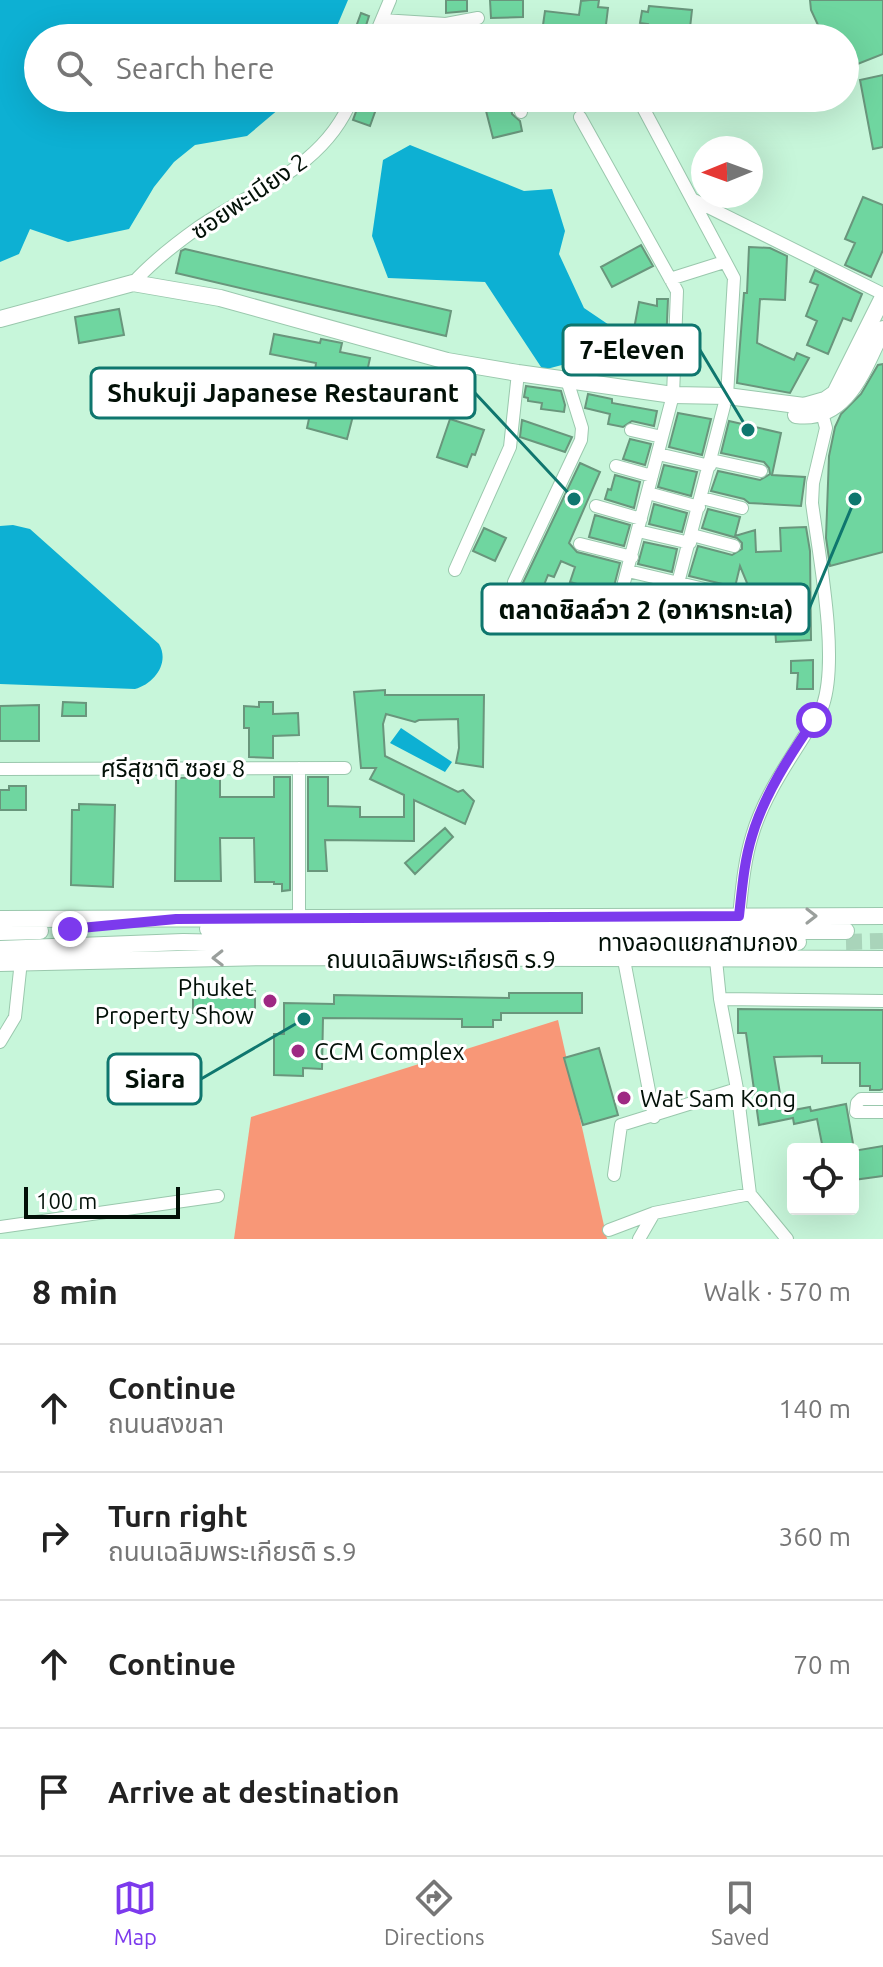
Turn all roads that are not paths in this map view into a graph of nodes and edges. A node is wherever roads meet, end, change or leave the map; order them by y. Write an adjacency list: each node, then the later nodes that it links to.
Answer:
1 (390, 0): 3 (street)
2 (478, 18): 3 (street)
3 (382, 20): 4 (street)
4 (381, 24)
5 (346, 112): 13 (street, ซอยพะเนียง 2)
6 (645, 112): 8 (street)
7 (580, 117): 12 (street)
8 (691, 197)
9 (697, 208): 11 (street)
10 (710, 208): 14 (street)
11 (724, 262): 12 (street); 20 (street)
12 (670, 279): 19 (street)
13 (133, 283): 15 (main road); 17 (main road)
14 (883, 296): 20 (main road)
15 (0, 319)
16 (883, 329): 21 (main road)
17 (518, 373): 18 (main road); 38 (street)
18 (567, 380): 19 (main road); 40 (street)
19 (673, 395): 20 (main road); 23 (street)
20 (726, 401): 21 (main road); 25 (street)
21 (822, 413): 47 (street)
22 (631, 430): 23 (street)
23 (662, 437): 24 (street)
24 (658, 454): 25 (street); 28 (street)
25 (710, 463): 27 (street); 30 (street)
26 (616, 466): 28 (street)
27 (761, 471)
28 (652, 476): 29 (street)
29 (648, 493): 30 (street); 33 (street)
30 (700, 503): 32 (street); 34 (street)
31 (596, 506): 33 (street)
32 (742, 508)
33 (640, 525): 34 (street); 37 (street)
34 (691, 539): 36 (street); 41 (street)
35 (580, 544): 37 (street)
36 (734, 546)
37 (632, 557): 39 (street)
38 (455, 570)
39 (628, 571): 41 (street); 43 (street)
40 (514, 582)
41 (678, 583): 42 (street)
42 (734, 596)
43 (616, 613)
44 (299, 768): 45 (street, ศรีสุชาติ ซอย 8); 46 (street, ศรีสุชาติ ซอย 8); 49 (street)
45 (345, 768)
46 (0, 769)
47 (739, 916): 48 (main road, ถนนเฉลิมพระเกียรติ ร.9, one-way to 48); 49 (main road, ถนนเฉลิมพระเกียรติ ร.9)
48 (883, 916)
49 (299, 918): 51 (main road, ถนนเฉลิมพระเกียรติ ร.9)
50 (0, 919): 51 (main road, ถนนเฉลิมพระเกียรติ ร.9)
51 (176, 919): 54 (main road)
52 (0, 932): 54 (main road)
53 (846, 936): 54 (main road, ทางลอดแยกสามกอง)
54 (70, 938): 55 (main road); 56 (main road)
55 (0, 949)
56 (177, 958): 58 (main road, ถนนเฉลิมพระเกียรติ ร.9, one-way to 56); 60 (main road, ถนนเฉลิมพระเกียรติ ร.9)
57 (883, 959): 59 (main road, ถนนเฉลิมพระเกียรติ ร.9)
58 (624, 960): 59 (main road, ถนนเฉลิมพระเกียรติ ร.9); 68 (street)
59 (716, 960): 62 (street)
60 (21, 961): 61 (main road, ถนนเฉลิมพระเกียรติ ร.9); 64 (street)
61 (0, 963)
62 (720, 999): 63 (street); 65 (street)
63 (883, 1001)
64 (0, 1042)
65 (737, 1089): 68 (street); 70 (street)
66 (883, 1099): 67 (street)
67 (883, 1112)
68 (654, 1117): 69 (street)
69 (614, 1175)
70 (750, 1194): 72 (street); 76 (street)
71 (218, 1196): 73 (street)
72 (654, 1213): 74 (street); 75 (street)
73 (0, 1227)
74 (609, 1230)
75 (639, 1239)
76 (787, 1239)

